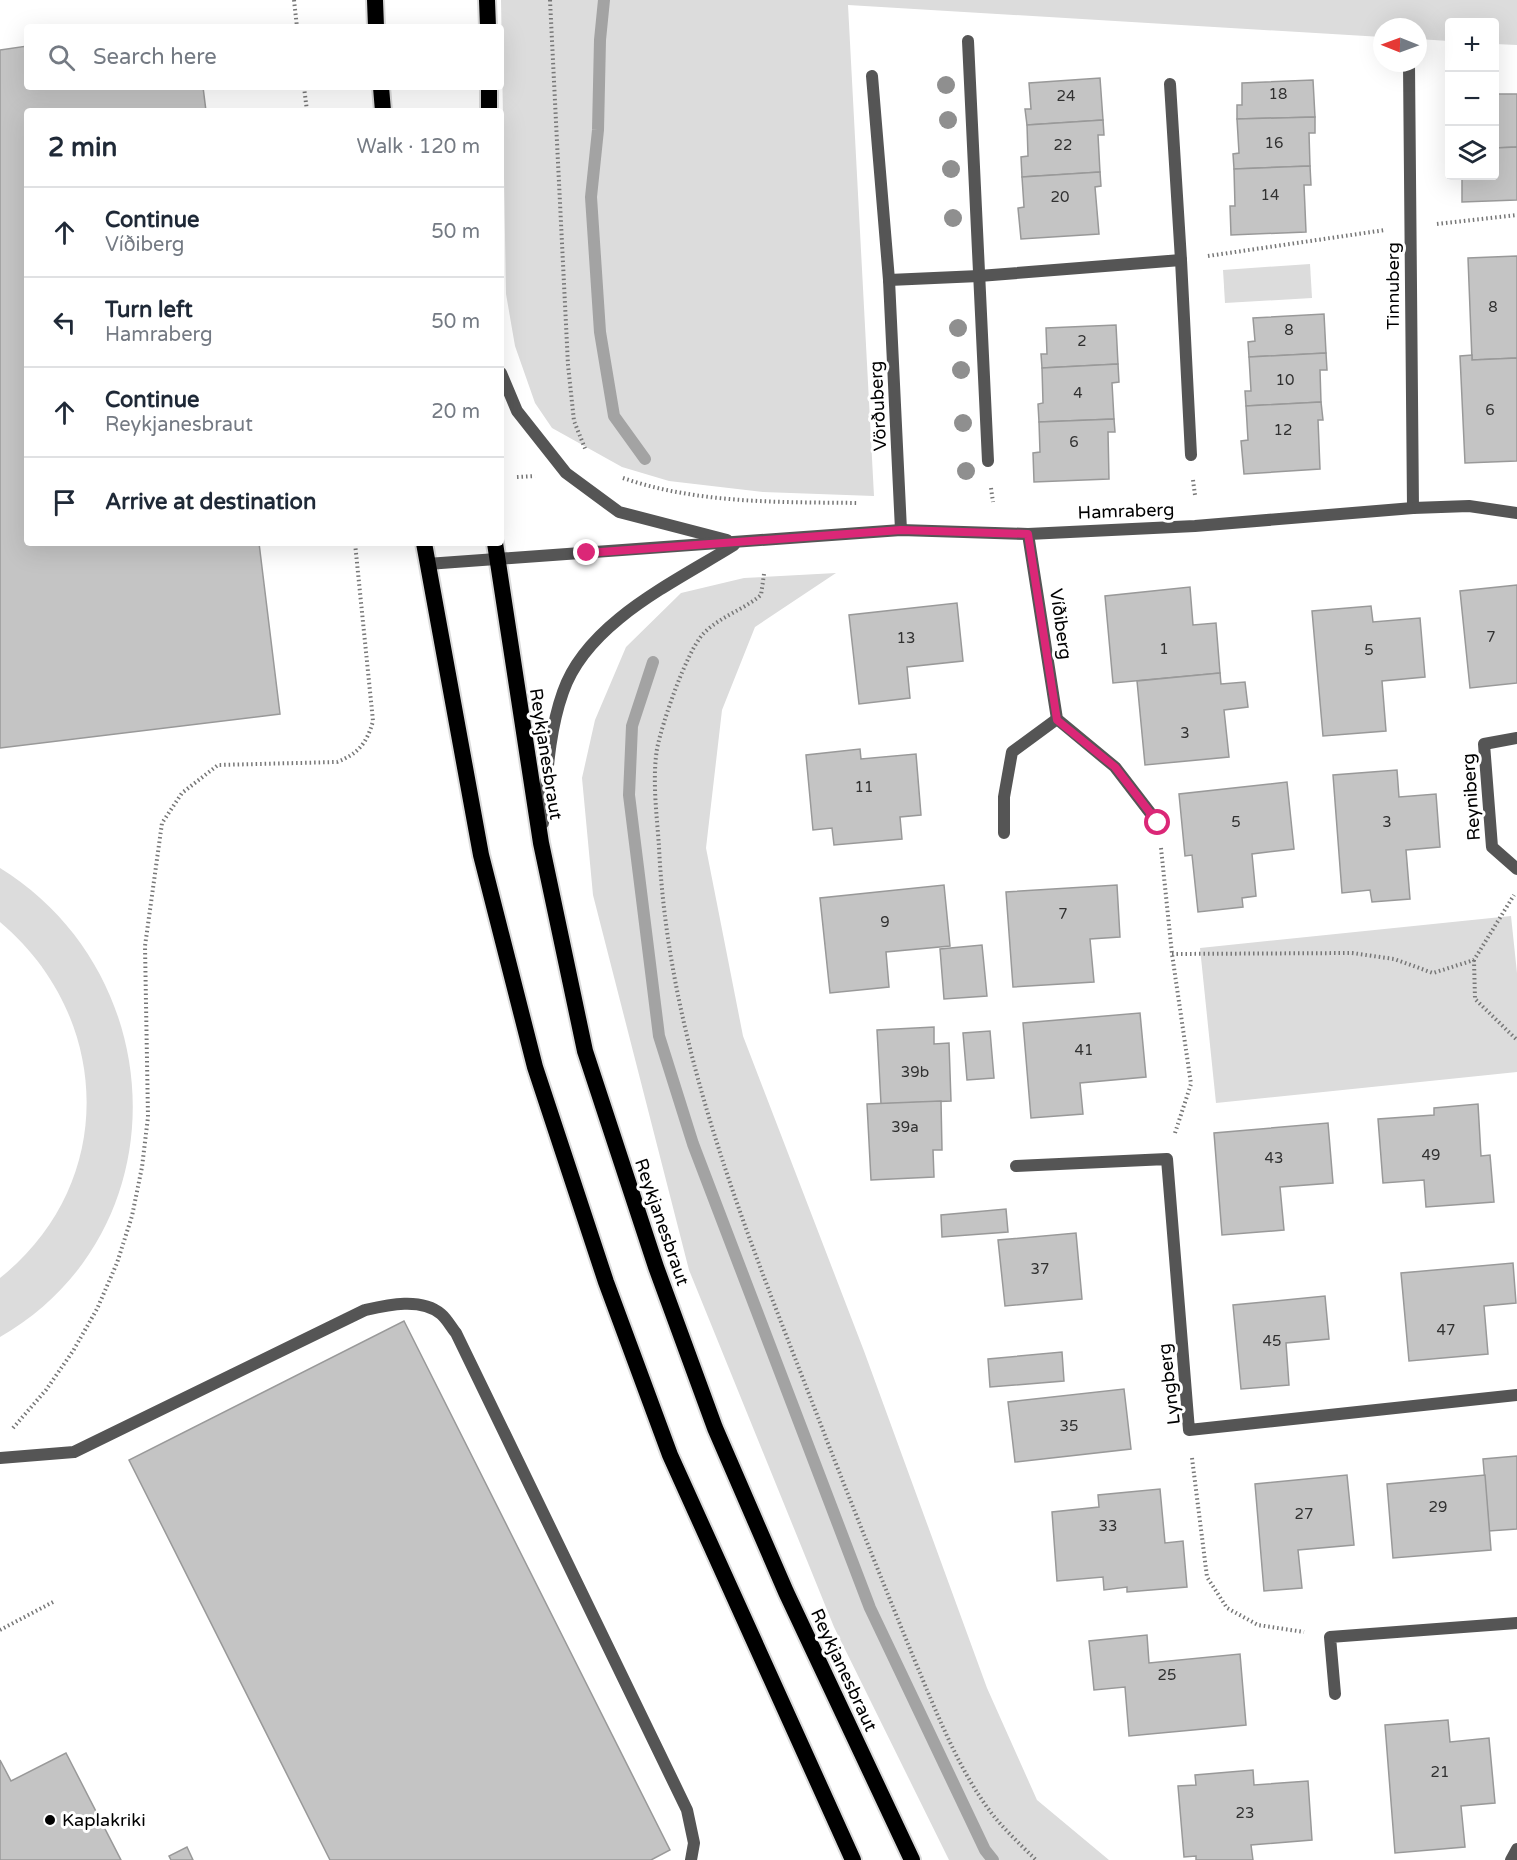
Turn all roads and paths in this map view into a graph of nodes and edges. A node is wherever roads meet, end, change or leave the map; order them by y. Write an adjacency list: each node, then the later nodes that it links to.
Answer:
1 (294, 0): 5 (path)
2 (375, 0): 6 (highway)
3 (487, 0): 7 (highway)
4 (550, 0): 24 (path)
5 (297, 24)
6 (376, 24)
7 (488, 24)
8 (968, 41): 21 (street)
9 (1409, 72): 19 (street, Tinnuberg)
10 (872, 76): 22 (street, Vörðuberg)
11 (1170, 84): 20 (street)
12 (304, 90): 15 (path)
13 (381, 90): 16 (highway)
14 (489, 90): 17 (highway)
15 (307, 108)
16 (382, 108)
17 (489, 108)
18 (1517, 215): 19 (path)
19 (1411, 227): 20 (path); 29 (street, Tinnuberg)
20 (1181, 260): 21 (street); 25 (street)
21 (979, 276): 22 (street); 26 (street)
22 (889, 280): 28 (street, Vörðuberg)
23 (504, 380): 33 (street)
24 (586, 453)
25 (1191, 455)
26 (988, 461)
27 (620, 477): 28 (path)
28 (902, 503): 31 (street, Vörðuberg)
29 (1413, 508): 30 (street, Hamraberg); 32 (street, Hamraberg)
30 (1517, 513)
31 (901, 530): 32 (street, Hamraberg); 33 (street, Hamraberg)
32 (1028, 534): 39 (street, Víðiberg)
33 (737, 543): 36 (street); 43 (street)
34 (355, 546): 53 (path)
35 (424, 546): 37 (highway)
36 (496, 551): 37 (street); 43 (highway, Reykjanesbraut)
37 (427, 564): 62 (highway)
38 (764, 574): 64 (path)
39 (1057, 720): 41 (street); 42 (street)
40 (1517, 738): 44 (street, Reyniberg)
41 (1158, 823): 46 (path)
42 (1004, 833)
43 (541, 843): 63 (highway, Reykjanesbraut)
44 (1517, 869)
45 (1517, 890): 47 (path)
46 (1172, 954): 47 (path); 49 (path)
47 (1474, 960): 48 (path)
48 (1517, 1040)
49 (1167, 1159): 50 (street); 52 (street, Lyngberg)
50 (1016, 1166)
51 (1517, 1395): 52 (street, Lyngberg)
52 (1189, 1430): 58 (path)
53 (8, 1434)
54 (0, 1458): 61 (street)
55 (53, 1602): 57 (path)
56 (1517, 1623): 58 (street)
57 (0, 1630)
58 (1330, 1636): 59 (street)
59 (1335, 1694)
60 (1517, 1849): 65 (street)
61 (691, 1860)
62 (853, 1860)
63 (912, 1860)
64 (1036, 1860)
65 (1510, 1860)

